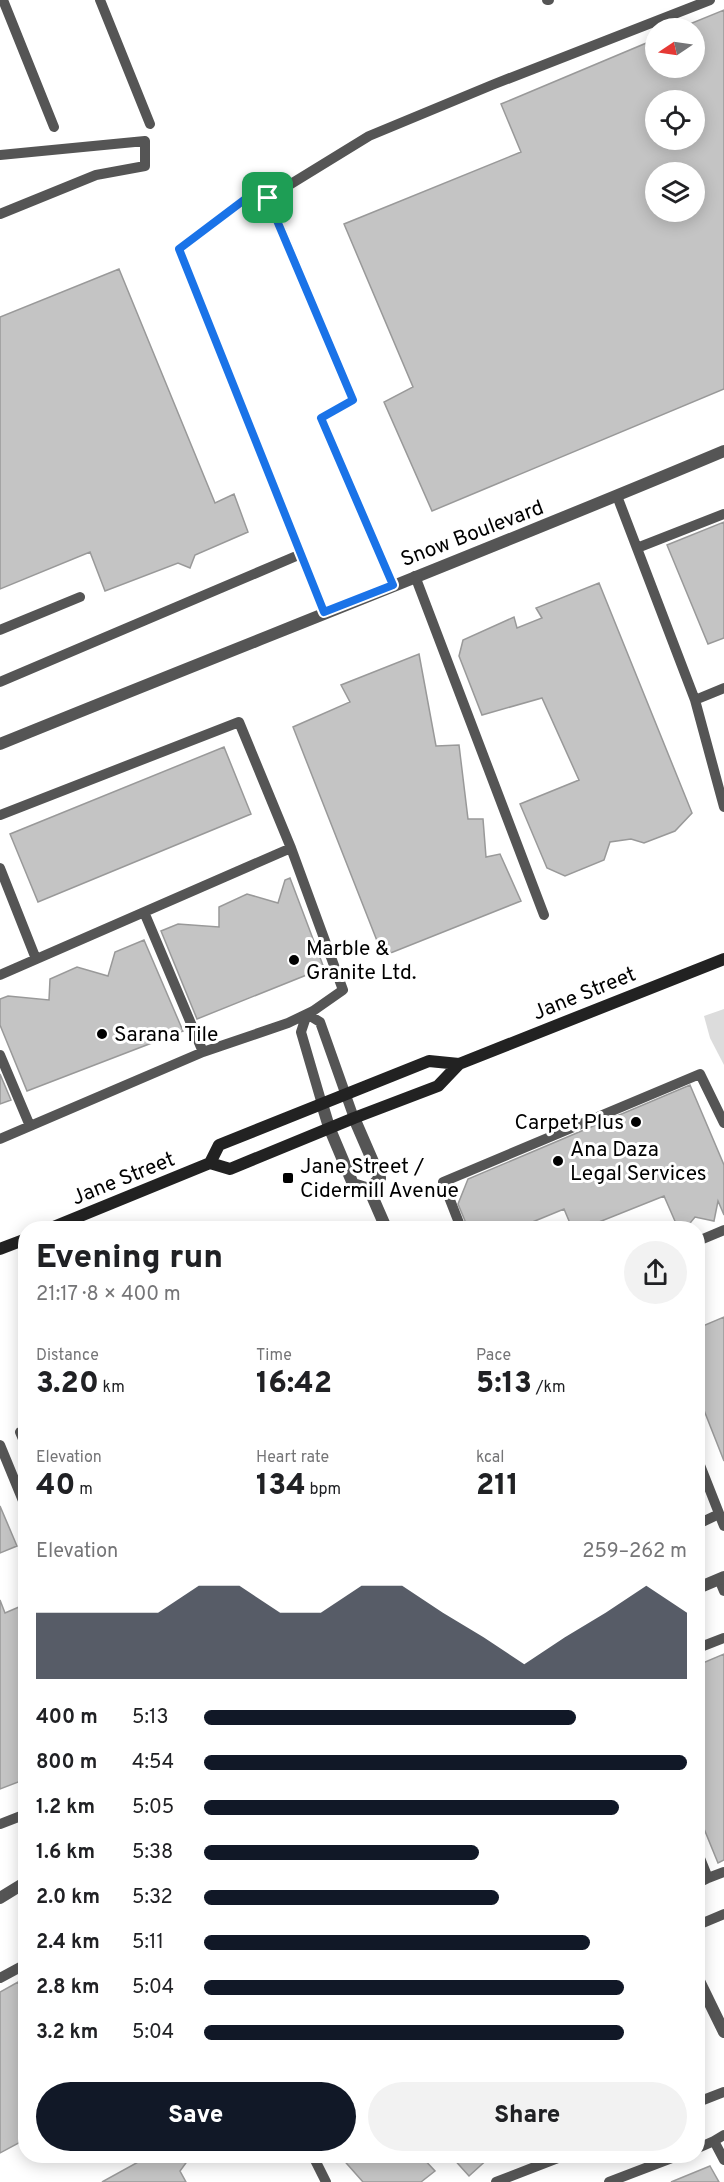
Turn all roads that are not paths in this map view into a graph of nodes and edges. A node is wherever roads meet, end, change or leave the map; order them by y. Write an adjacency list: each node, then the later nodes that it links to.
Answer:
1 (3, 0): 5 (lane)
2 (100, 0): 4 (lane)
3 (710, 0): 7 (lane)
4 (150, 124)
5 (54, 127)
6 (0, 155): 8 (lane)
7 (268, 198): 13 (lane); 15 (lane)
8 (0, 214)
9 (724, 451): 10 (street, Snow Boulevard)
10 (617, 496): 12 (lane); 14 (street, Snow Boulevard)
11 (724, 514): 12 (lane)
12 (638, 548): 21 (lane)
13 (301, 554): 17 (lane); 19 (lane)
14 (415, 576): 15 (street, Snow Boulevard); 28 (lane)
15 (393, 585): 17 (street, Snow Boulevard)
16 (80, 597): 18 (lane)
17 (324, 612): 22 (street, Snow Boulevard)
18 (0, 630)
19 (0, 682)
20 (724, 688): 21 (lane)
21 (695, 700): 23 (lane)
22 (0, 744)
23 (724, 807)
24 (0, 815): 25 (lane)
25 (291, 848): 27 (lane); 32 (lane)
26 (0, 868): 29 (lane)
27 (144, 912): 29 (lane); 33 (lane)
28 (544, 915)
29 (36, 959): 31 (lane)
30 (724, 959): 35 (main road, Jane Street)
31 (0, 975)
32 (307, 1014): 33 (lane); 36 (lane); 37 (lane)
33 (203, 1052): 40 (lane)
34 (0, 1055): 40 (lane)
35 (459, 1064): 36 (main road, Jane Street); 38 (main road, Jane Street)
36 (346, 1094): 37 (main road, Jane Street); 38 (lane)
37 (322, 1104): 41 (street); 43 (main road, Jane Street)
38 (354, 1118): 41 (main road, Jane Street); 44 (street)
39 (724, 1123): 47 (lane)
40 (30, 1126): 42 (lane)
41 (329, 1127): 43 (main road, Jane Street); 44 (street)
42 (0, 1139)
43 (210, 1163): 45 (main road, Jane Street)
44 (369, 1189): 46 (street)
45 (68, 1221)
46 (383, 1221)
47 (458, 1221)
48 (724, 1230): 49 (lane)
49 (705, 1238)
50 (18, 1242): 51 (main road)
51 (0, 1249)
52 (0, 1445): 54 (lane)
53 (705, 1478): 55 (lane)
54 (18, 1489)
55 (719, 1514): 56 (lane); 57 (lane)
56 (705, 1521)
57 (724, 1526)
58 (722, 1582): 59 (street)
59 (705, 1586)
60 (724, 1638): 61 (lane)
61 (705, 1645)
62 (18, 1817): 63 (lane)
63 (0, 1824)
64 (705, 1870): 66 (lane)
65 (723, 1875): 66 (lane)
66 (708, 1878): 67 (lane)
67 (705, 1879)
68 (18, 1886): 69 (street)
69 (0, 1898)
70 (724, 1914): 71 (lane)
71 (705, 1922)
72 (18, 1968): 73 (lane)
73 (0, 1978)
74 (705, 1993): 75 (street)
75 (724, 2032)
76 (724, 2092): 77 (lane)
77 (705, 2100)
78 (719, 2138): 79 (lane); 80 (lane)
79 (705, 2145)
80 (724, 2160)
81 (316, 2163): 85 (lane)
82 (545, 2163): 86 (lane)
83 (664, 2163): 84 (lane)
84 (636, 2177): 87 (lane)
85 (326, 2182)
86 (496, 2182)
87 (609, 2182)

